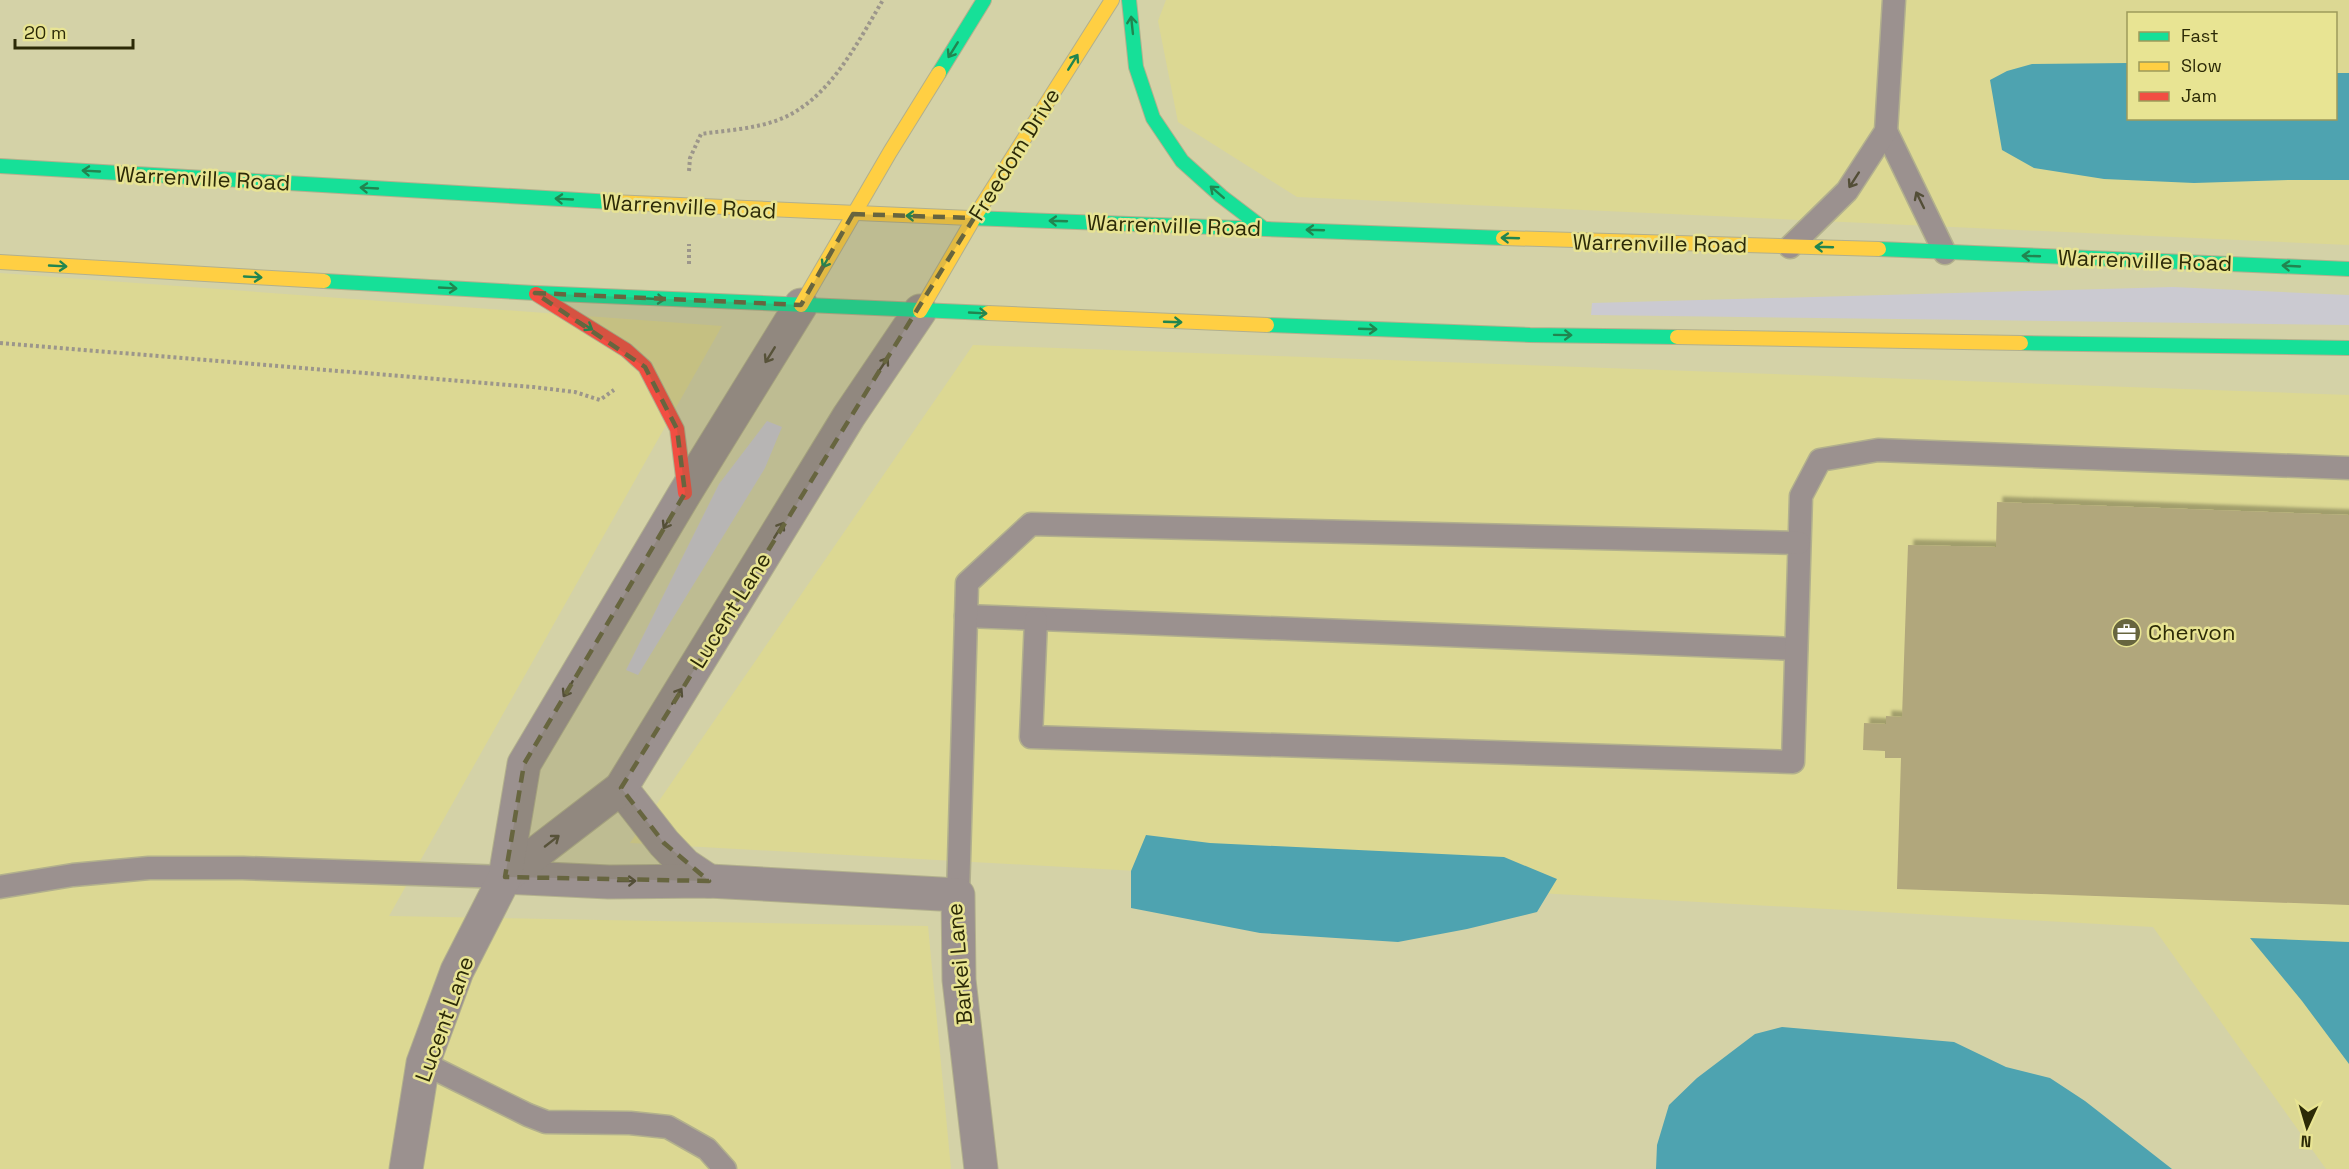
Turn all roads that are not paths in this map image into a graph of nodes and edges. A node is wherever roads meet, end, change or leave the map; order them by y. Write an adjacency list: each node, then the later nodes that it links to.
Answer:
1 (984, 0): 7 (main road, one-way to 7)
2 (1112, 0): 8 (main road, Freedom Drive, one-way to 2)
3 (1129, 0): 9 (main road, one-way to 3)
4 (1894, 0): 5 (lane)
5 (1886, 131): 10 (lane, one-way to 10); 11 (lane, one-way to 5)
6 (0, 166): 7 (main road, Warrenville Road, one-way to 6)
7 (853, 214): 8 (main road, Warrenville Road, one-way to 7); 15 (main road, one-way to 15)
8 (974, 218): 9 (main road, Warrenville Road, one-way to 8); 16 (main road, Freedom Drive)
9 (1263, 228): 10 (main road, Warrenville Road, one-way to 9)
10 (1790, 247): 11 (main road, Warrenville Road, one-way to 10)
11 (1945, 253): 13 (main road, Warrenville Road, one-way to 11)
12 (0, 262): 14 (main road, one-way to 14)
13 (2349, 269)
14 (535, 293): 15 (main road, one-way to 15); 19 (main road, one-way to 19)
15 (801, 305): 16 (main road); 19 (street, Lucent Lane, one-way to 19)
16 (920, 310): 17 (main road, one-way to 17); 24 (street, Lucent Lane, one-way to 16)
17 (2349, 348)
18 (2349, 468): 20 (lane)
19 (685, 493): 25 (street, Lucent Lane, one-way to 25)
20 (1799, 543): 21 (lane); 23 (lane)
21 (966, 616): 22 (lane); 28 (lane)
22 (1036, 620): 23 (lane); 23 (lane)
23 (1796, 649)
24 (621, 788): 25 (street, Lucent Lane, one-way to 24); 26 (street)
25 (506, 877): 26 (street, Barkei Lane, one-way to 26); 27 (lane); 29 (street, Lucent Lane)
26 (709, 881): 28 (street, Barkei Lane)
27 (0, 886)
28 (957, 895): 32 (street, Barkei Lane)
29 (423, 1063): 30 (street, Lucent Lane); 31 (lane)
30 (406, 1169)
31 (725, 1169)
32 (981, 1169)

